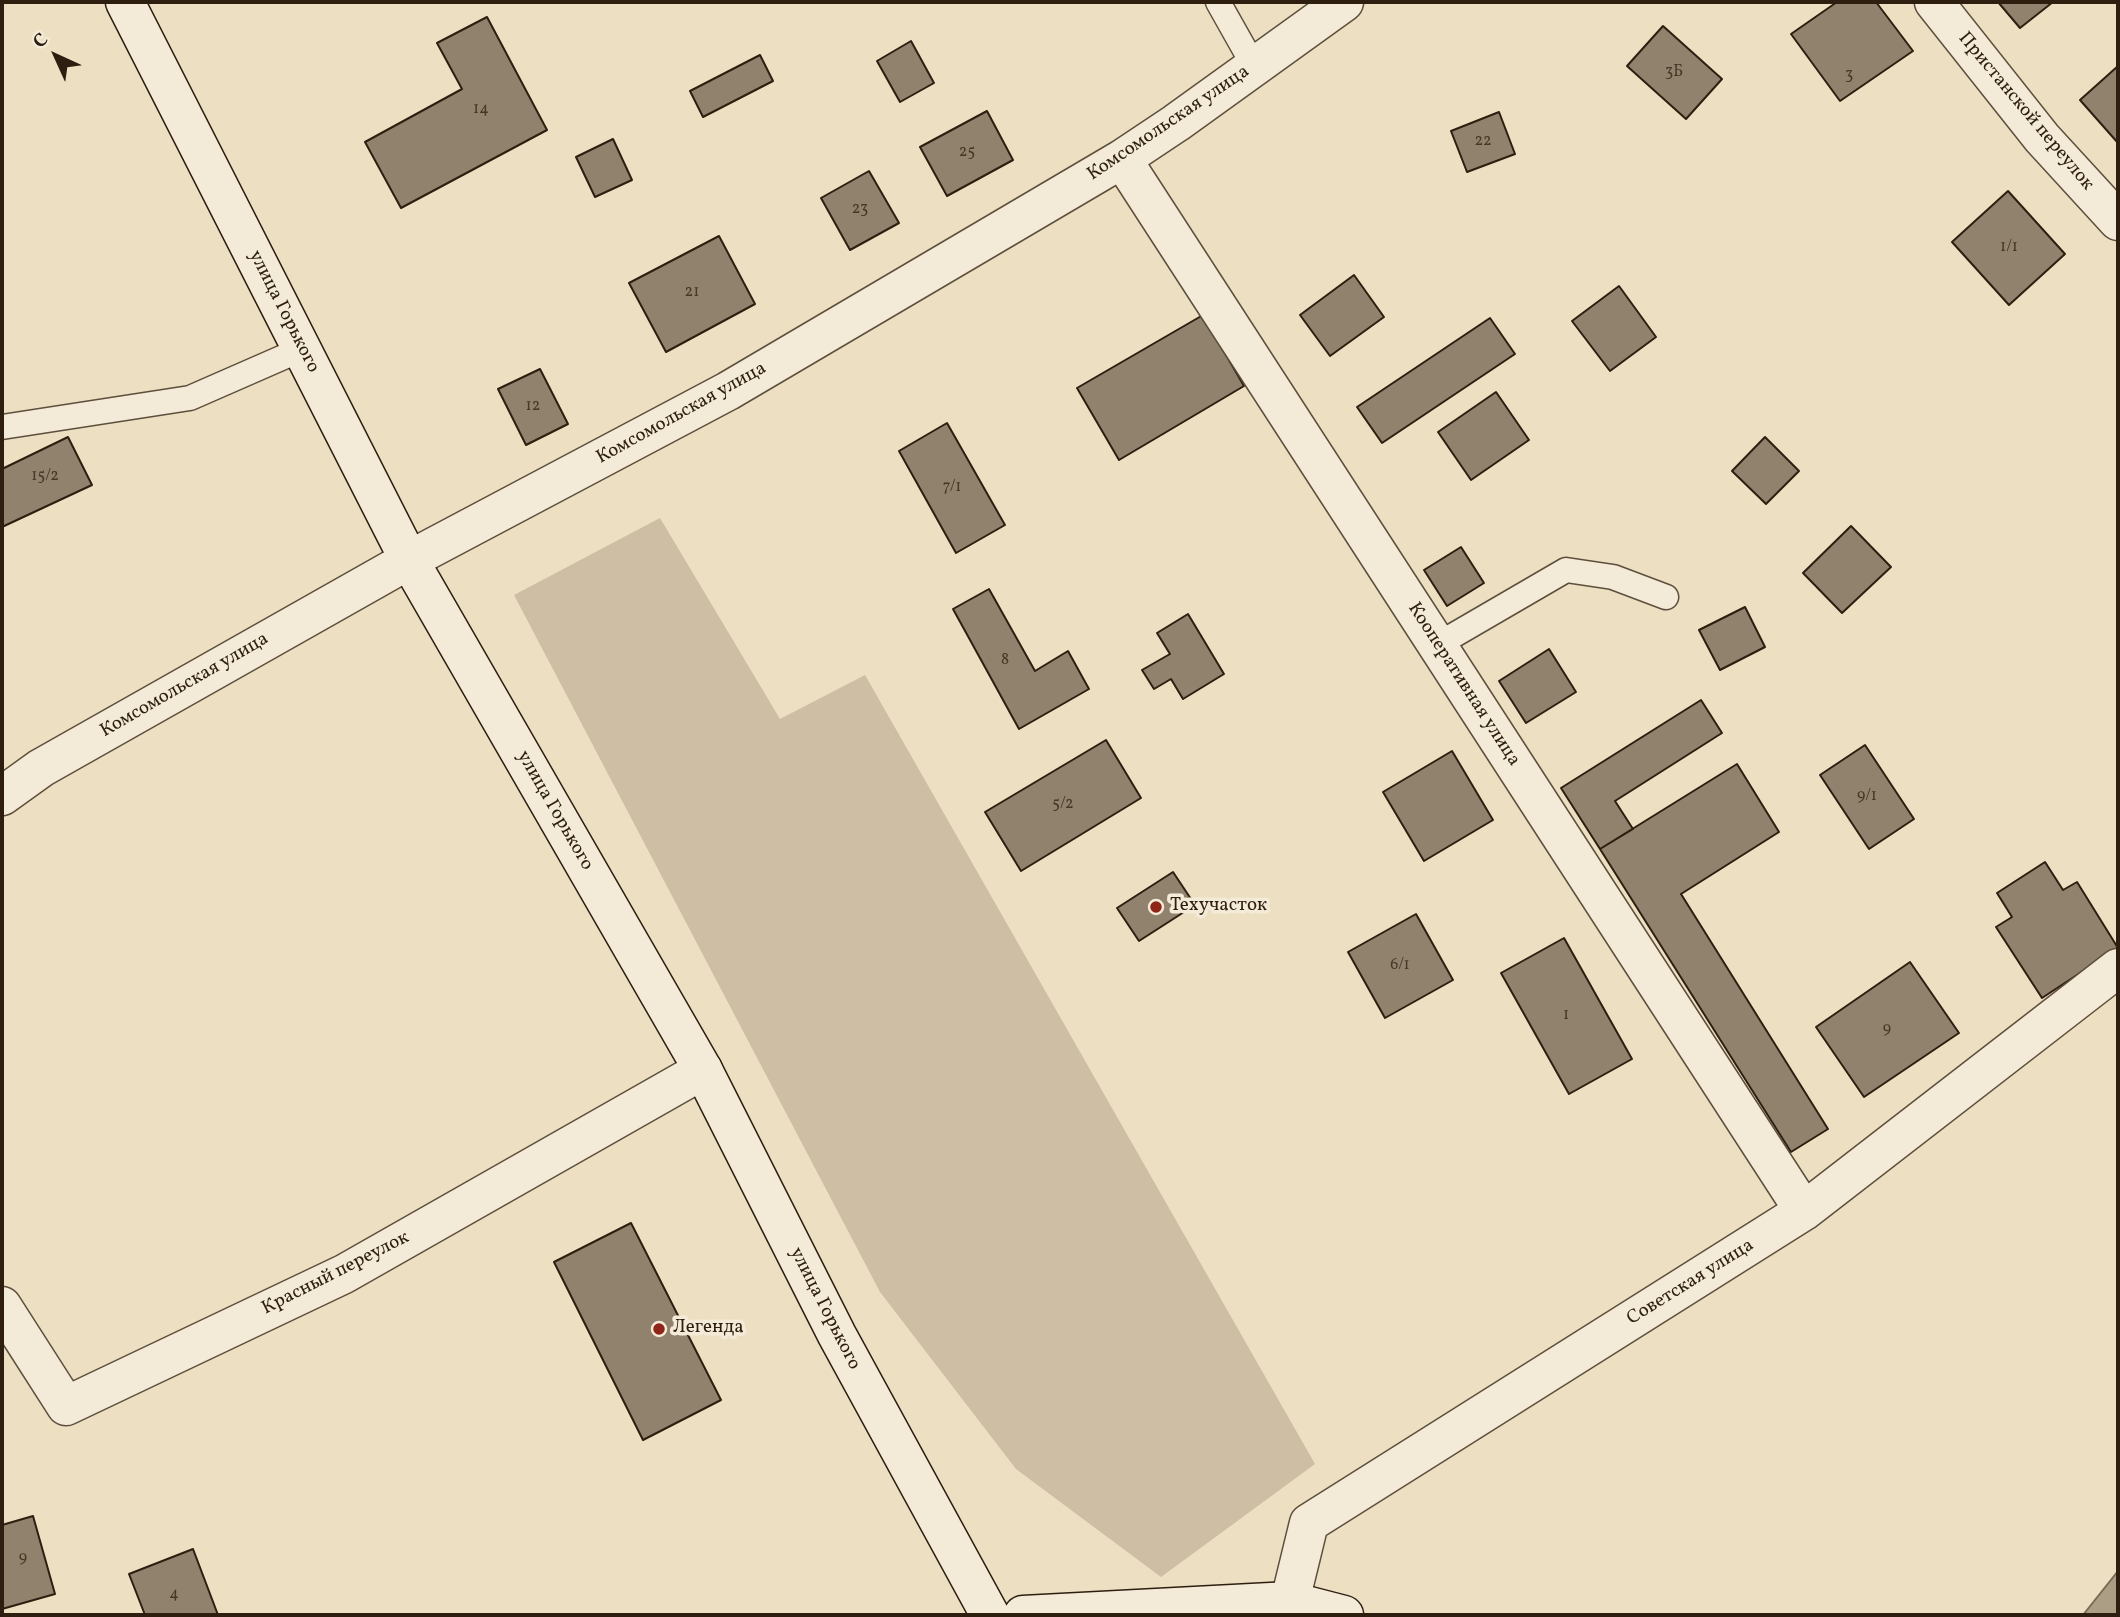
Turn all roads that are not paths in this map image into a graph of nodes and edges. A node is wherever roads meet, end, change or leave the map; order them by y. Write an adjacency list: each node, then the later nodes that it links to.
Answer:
1 (125, 2): 8 (street, улица Горького)
2 (1218, 2): 5 (lane)
3 (1344, 2): 5 (street, Комсомольская улица)
4 (1934, 2): 7 (street, Пристанской переулок)
5 (1254, 66): 6 (street, Комсомольская улица)
6 (1122, 159): 10 (street, Комсомольская улица); 12 (street, Кооперативная улица)
7 (2118, 221)
8 (302, 349): 9 (lane); 10 (street, улица Горького)
9 (2, 426)
10 (409, 560): 13 (street, Комсомольская улица); 15 (street, улица Горького)
11 (1666, 597): 12 (lane)
12 (1437, 645): 16 (street, Кооперативная улица)
13 (2, 796)
14 (2118, 968): 16 (street, Советская улица)
15 (703, 1070): 17 (street, Красный переулок); 19 (street, улица Горького)
16 (1804, 1211): 18 (street, Советская улица)
17 (2, 1306)
18 (1284, 1608): 20 (street); 21 (street)
19 (990, 1615)
20 (1023, 1615)
21 (1344, 1615)

